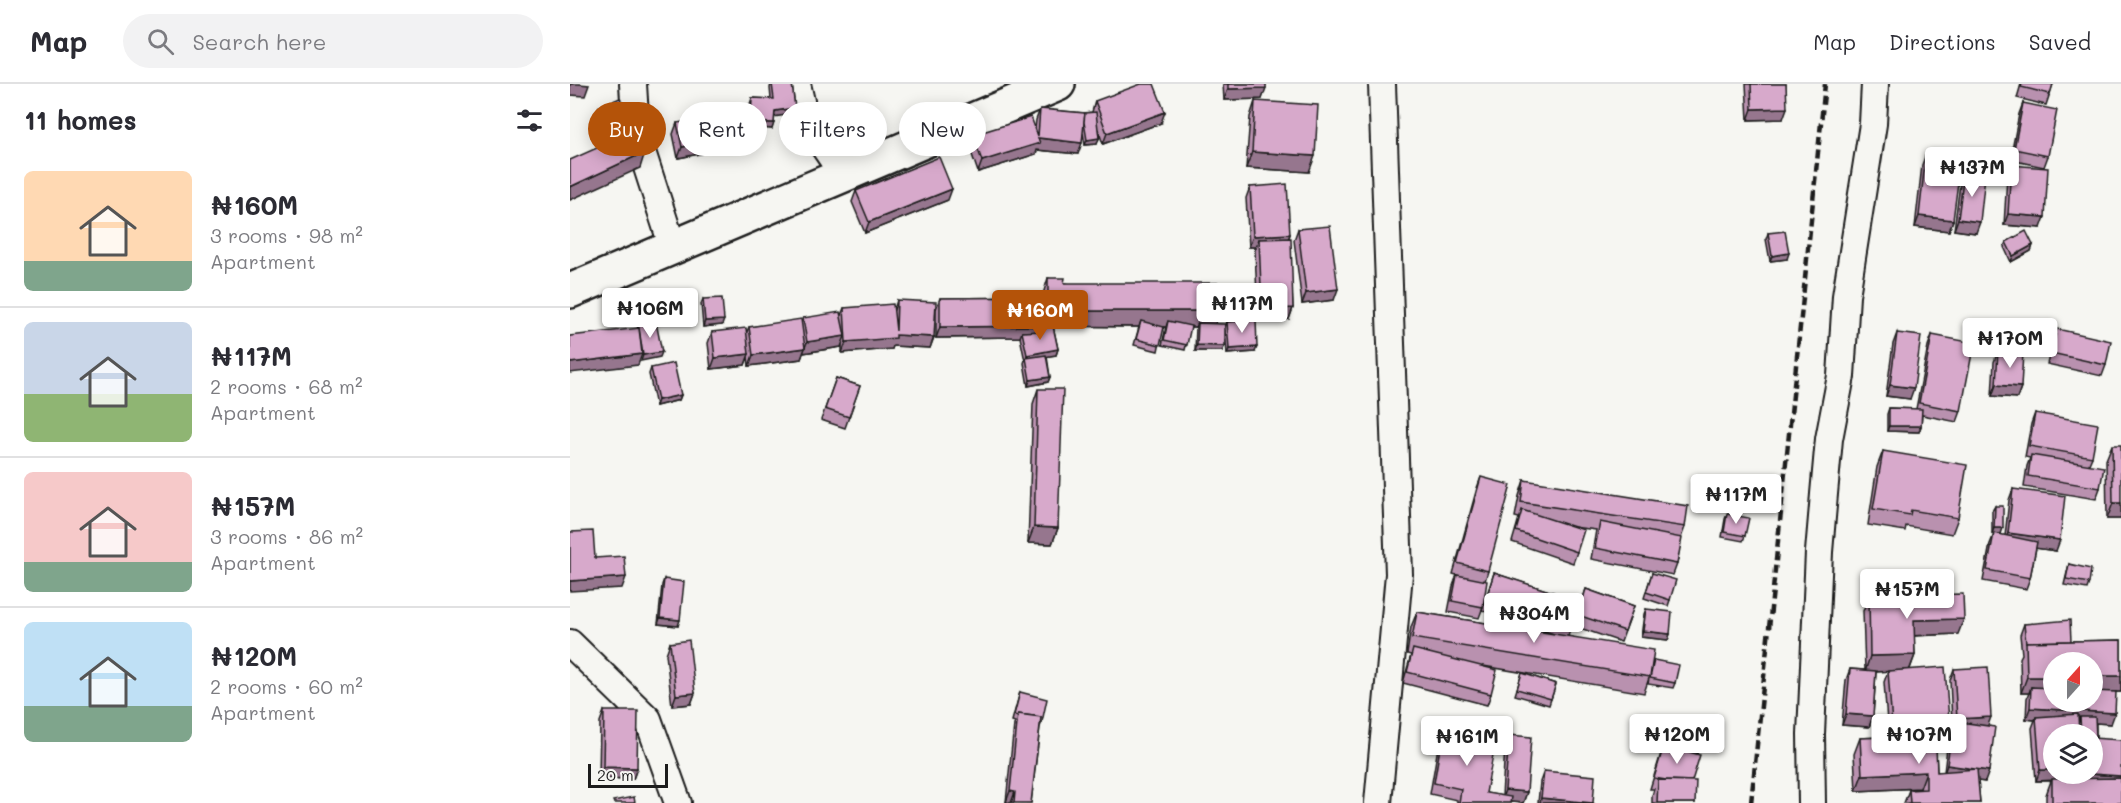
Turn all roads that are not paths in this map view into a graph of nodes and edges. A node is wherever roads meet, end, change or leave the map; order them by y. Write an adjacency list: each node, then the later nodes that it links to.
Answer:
1 (633, 84): 7 (street)
2 (797, 84): 6 (street)
3 (1058, 84): 6 (street)
4 (1382, 84): 11 (street)
5 (1875, 84): 12 (street)
6 (844, 176): 7 (street)
7 (673, 248): 8 (street)
8 (570, 291)
9 (570, 643): 10 (street)
10 (678, 803)
11 (1378, 803)
12 (1812, 803)

